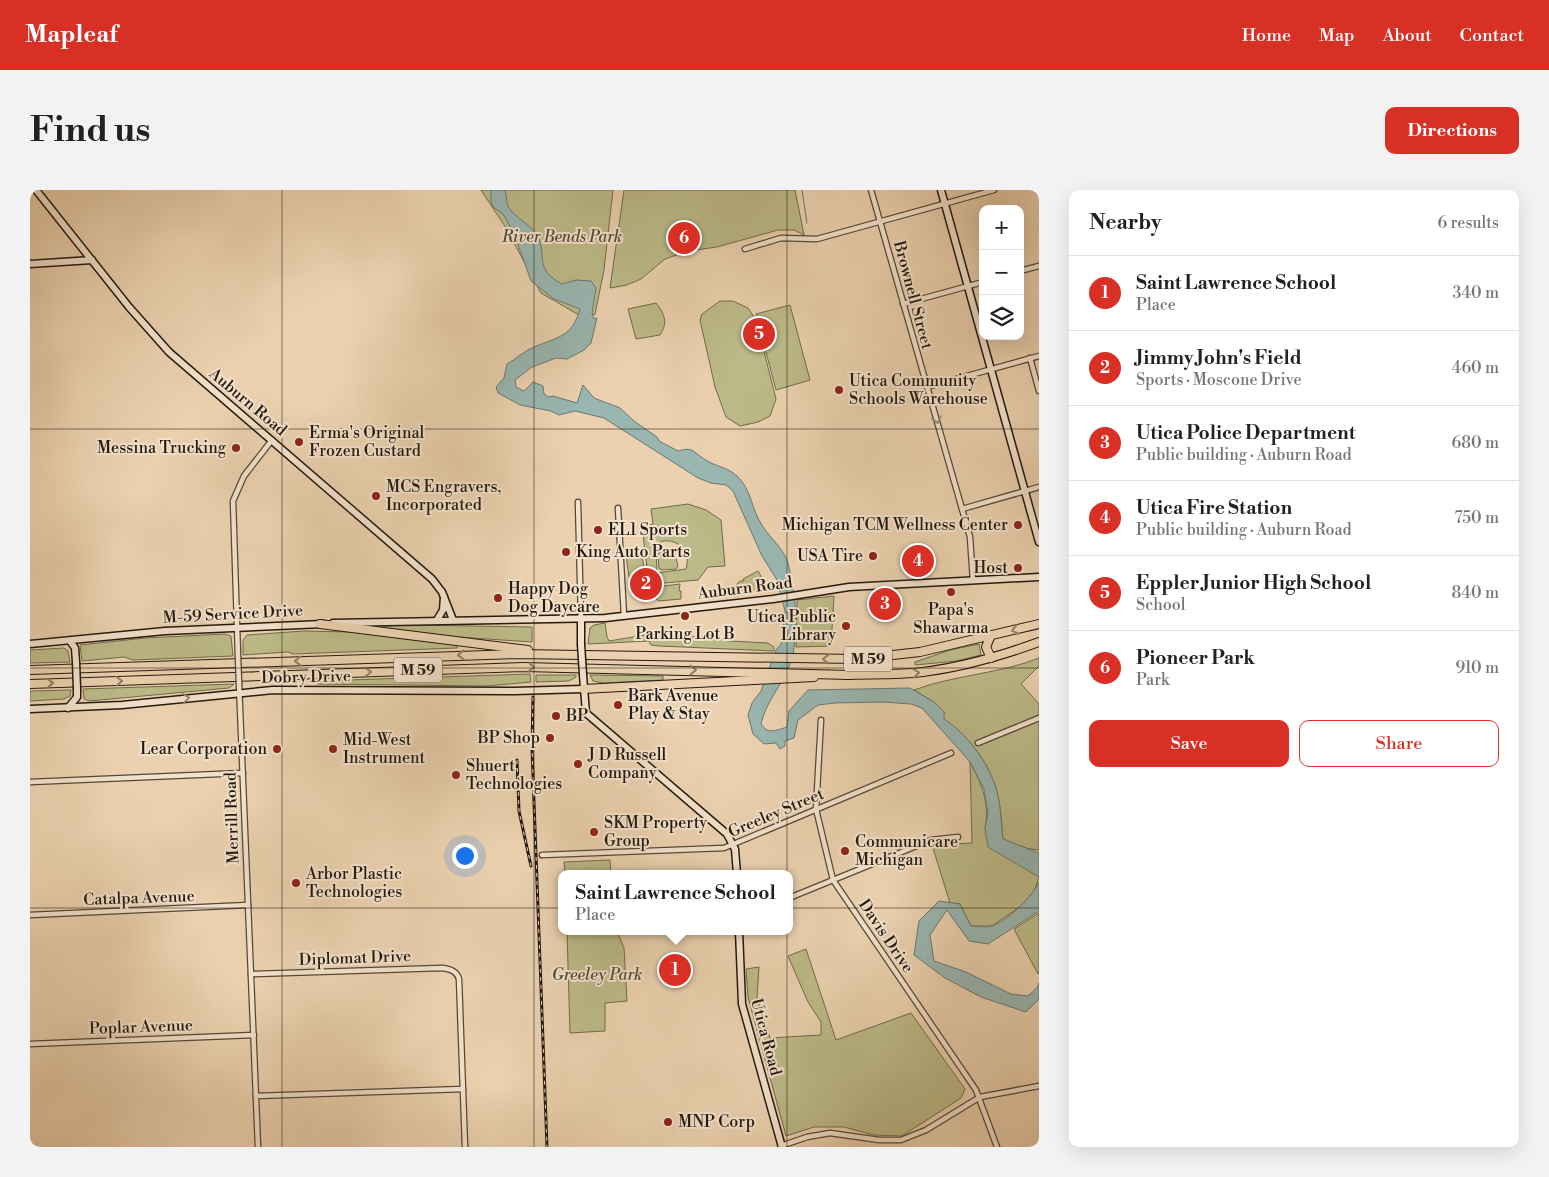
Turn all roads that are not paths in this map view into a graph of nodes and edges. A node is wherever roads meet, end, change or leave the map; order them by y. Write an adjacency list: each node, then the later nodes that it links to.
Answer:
1 (36, 190): 8 (street, Auburn Road)
2 (871, 190): 6 (street, Brownell Street)
3 (941, 190): 5 (street)
4 (994, 190): 5 (street)
5 (944, 204): 6 (street); 13 (street)
6 (880, 222): 7 (street); 14 (street, Brownell Street)
7 (745, 249)
8 (92, 260): 9 (street); 20 (street, Auburn Road)
9 (30, 264)
10 (1039, 266): 11 (street)
11 (1024, 270)
12 (979, 283): 13 (street)
13 (968, 286): 14 (street); 17 (street)
14 (903, 304): 18 (street, Brownell Street)
15 (1039, 356): 16 (street)
16 (1030, 358): 17 (street); 19 (street)
17 (991, 369): 18 (street); 22 (street)
18 (927, 387): 25 (street, Brownell Street, one-way to 25)
19 (1039, 391)
20 (272, 440): 29 (street, Auburn Road); 36 (street, Merrill Road)
21 (1039, 487): 22 (street)
22 (1024, 491): 25 (street); 26 (street)
23 (578, 502): 31 (street)
24 (618, 508): 30 (street)
25 (962, 509): 28 (street, Brownell Street)
26 (1039, 542)
27 (1039, 577): 28 (street, Auburn Road)
28 (973, 581): 30 (street, Auburn Road)
29 (444, 596): 32 (street); 33 (street, Auburn Road)
30 (624, 616): 31 (street, Auburn Road)
31 (581, 619): 33 (street, Auburn Road); 46 (street, bridge)
32 (438, 620): 33 (street, Auburn Road); 34 (street, M-59 Service Drive)
33 (453, 620)
34 (320, 624): 36 (street, M-59 Service Drive); 41 (highway)
35 (1039, 624): 37 (highway, M 59, one-way to 37)
36 (237, 627): 38 (street, M-59 Service Drive); 47 (street, Merrill Road, bridge)
37 (992, 635): 41 (highway, M 59, one-way to 41); 42 (highway)
38 (70, 641): 40 (street, M-59 Service Drive); 48 (street, bridge)
39 (1039, 642): 42 (highway, M 59)
40 (30, 644)
41 (545, 653): 43 (highway, M 59, one-way to 43)
42 (991, 658): 44 (highway, M 59, one-way to 42)
43 (30, 670)
44 (785, 676): 45 (highway, M 59, one-way to 44); 46 (highway)
45 (30, 684)
46 (584, 689): 47 (street, Dobry Drive); 58 (street)
47 (240, 692): 48 (street, Dobry Drive, one-way to 47); 54 (street, Merrill Road)
48 (68, 708): 49 (street, Dobry Drive)
49 (30, 709)
50 (1039, 718): 52 (street)
51 (821, 720): 56 (street, Davis Drive)
52 (978, 743)
53 (951, 753): 56 (street, Greeley Street)
54 (243, 773): 55 (street); 63 (street, Merrill Road)
55 (30, 782)
56 (816, 809): 58 (street, Greeley Street); 61 (street, Davis Drive)
57 (958, 837): 61 (street)
58 (733, 844): 59 (street, Greeley Street); 60 (street)
59 (542, 855)
60 (737, 870)
61 (832, 880): 62 (street); 72 (street, Davis Drive)
62 (793, 896)
63 (248, 905): 64 (street, Catalpa Avenue); 66 (street, Merrill Road)
64 (30, 915)
65 (739, 935): 73 (street, Utica Road)
66 (251, 974): 67 (street, Merrill Road); 70 (street, Diplomat Drive)
67 (254, 1035): 68 (street, Poplar Avenue); 71 (street, Merrill Road)
68 (30, 1044)
69 (1039, 1086): 72 (street)
70 (463, 1089): 71 (street); 75 (street)
71 (256, 1096): 74 (street, Merrill Road)
72 (980, 1097): 73 (street); 76 (street, Davis Drive)
73 (782, 1146)
74 (258, 1147)
75 (465, 1147)
76 (997, 1147)

